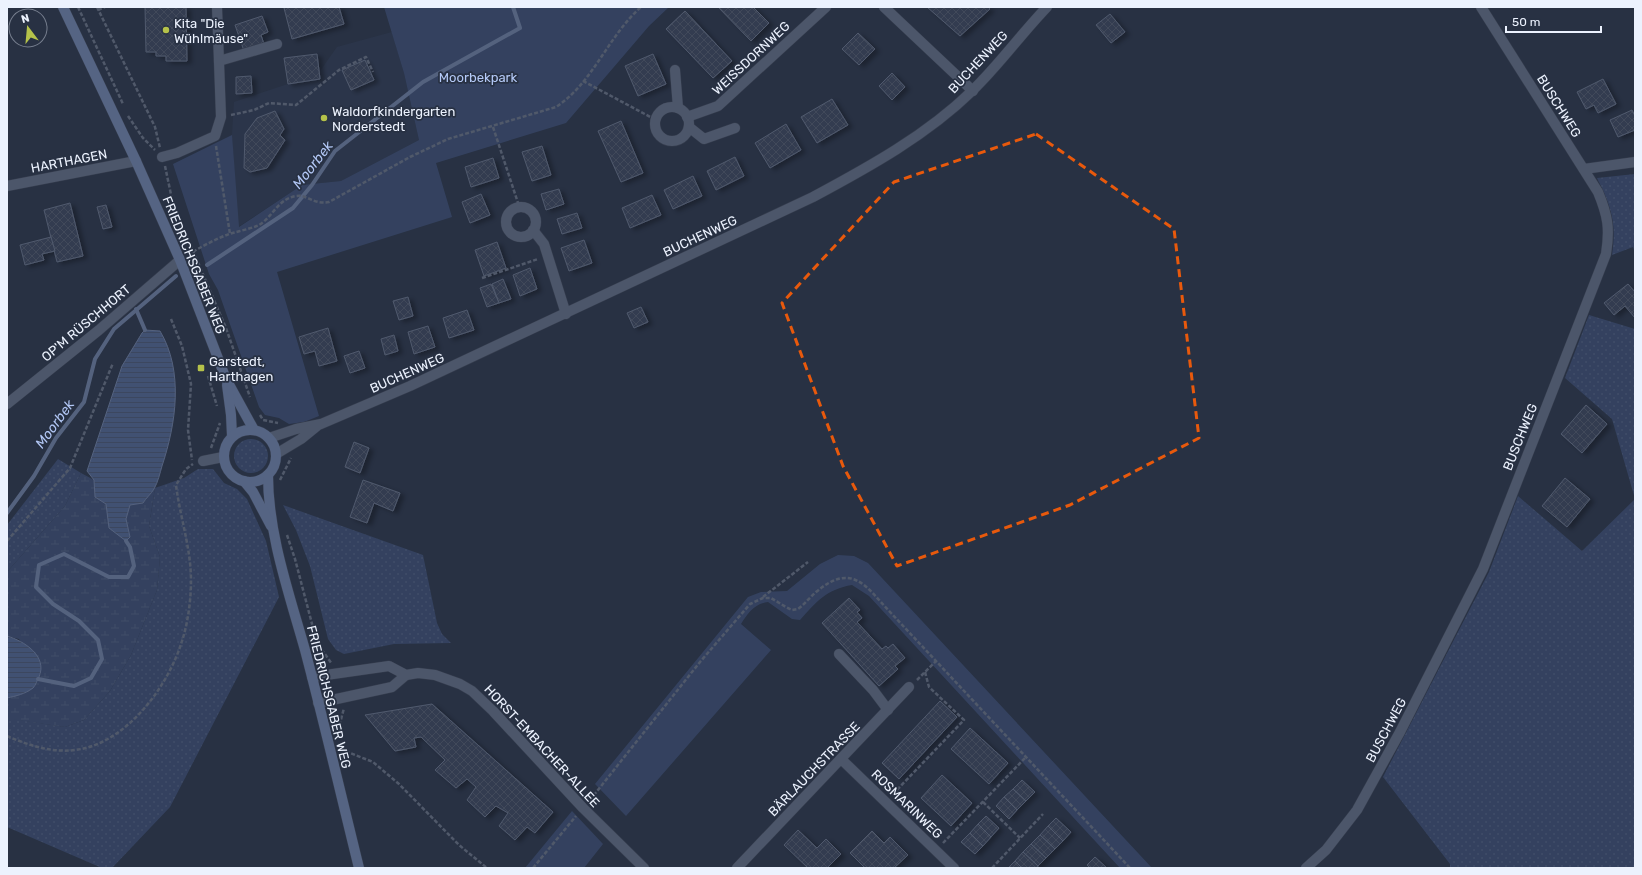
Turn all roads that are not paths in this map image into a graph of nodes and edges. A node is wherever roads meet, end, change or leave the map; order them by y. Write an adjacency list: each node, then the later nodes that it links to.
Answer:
1 (63, 7): 15 (main road, FRIEDRICHSGABER WEG)
2 (217, 7): 8 (street)
3 (826, 7): 12 (street, WEISSDORNWEG)
4 (884, 7): 10 (street)
5 (1047, 7): 10 (street, BUCHENWEG)
6 (1481, 7): 17 (street, BUSCHWEG)
7 (277, 44): 8 (street)
8 (219, 61): 14 (street)
9 (675, 70): 11 (street)
10 (972, 91): 21 (street, BUCHENWEG)
11 (678, 108): 12 (street); 12 (street, WEISSDORNWEG)
12 (688, 122): 13 (street)
13 (735, 128)
14 (162, 157)
15 (136, 161): 18 (street, HARTHAGEN); 20 (main road, FRIEDRICHSGABER WEG)
16 (1635, 162): 17 (street)
17 (1584, 169): 45 (street, BUSCHWEG)
18 (7, 186)
19 (533, 230): 19 (street); 21 (street)
20 (180, 260): 22 (main road, FRIEDRICHSGABER WEG); 23 (street, OP'M RÜSCHHORT)
21 (566, 314): 24 (street, BUCHENWEG)
22 (226, 379): 25 (main road); 26 (main road)
23 (7, 404)
24 (321, 424): 27 (street, BUCHENWEG); 28 (street, BUCHENWEG)
25 (254, 430): 26 (main road); 27 (main road)
26 (232, 436): 29 (main road)
27 (269, 438): 28 (main road)
28 (276, 454): 31 (main road)
29 (224, 457): 30 (street); 32 (main road)
30 (201, 462)
31 (268, 475): 32 (main road); 33 (main road, FRIEDRICHSGABER WEG)
32 (244, 482): 33 (main road, FRIEDRICHSGABER WEG)
33 (273, 532): 36 (main road, FRIEDRICHSGABER WEG)
34 (839, 654): 39 (street)
35 (406, 675): 36 (street, HORST-EMBACHER-ALLEE); 38 (street); 42 (street, HORST-EMBACHER-ALLEE)
36 (312, 677): 38 (main road, FRIEDRICHSGABER WEG)
37 (909, 688): 39 (street, BÄRLAUCHSTRASSE)
38 (318, 703): 41 (main road, FRIEDRICHSGABER WEG)
39 (888, 710): 40 (street, BÄRLAUCHSTRASSE)
40 (841, 759): 43 (street, BÄRLAUCHSTRASSE); 44 (street, ROSMARINWEG)
41 (359, 868)
42 (644, 868)
43 (737, 868)
44 (954, 868)
45 (1306, 868)

